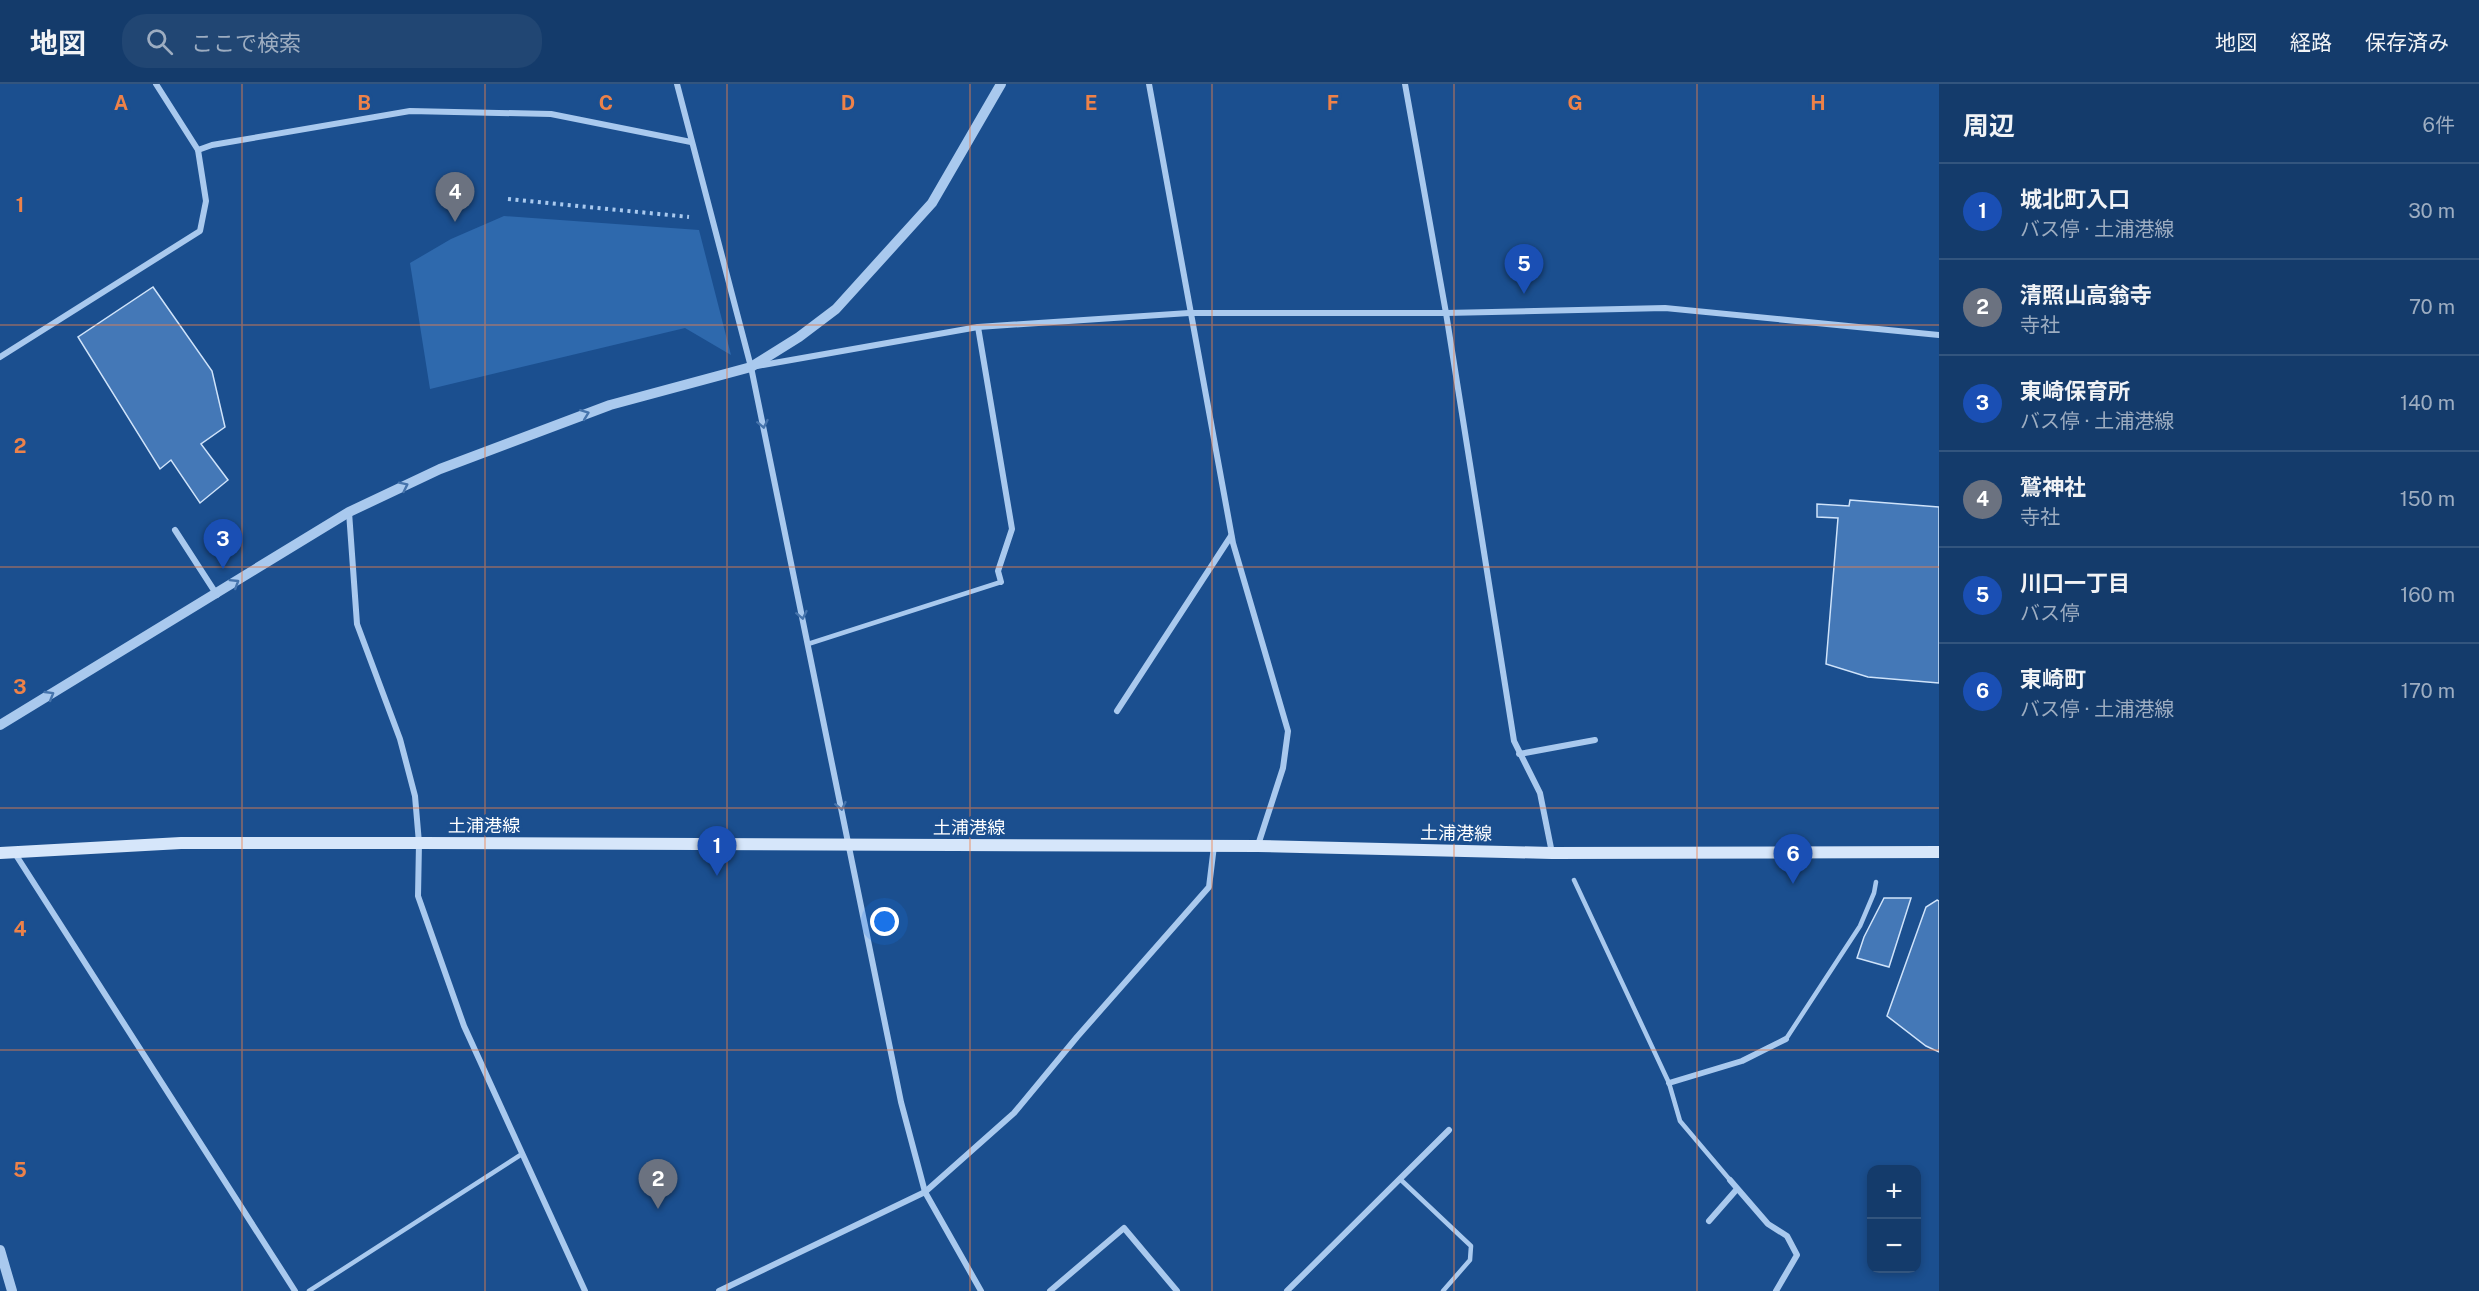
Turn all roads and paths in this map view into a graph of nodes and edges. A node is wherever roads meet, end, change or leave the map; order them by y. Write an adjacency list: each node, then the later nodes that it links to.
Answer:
1 (156, 84): 7 (street)
2 (677, 84): 6 (street)
3 (1001, 84): 15 (street)
4 (1149, 84): 10 (street)
5 (1405, 84): 11 (street)
6 (691, 142): 7 (street); 9 (street)
7 (198, 150): 14 (street)
8 (508, 199): 9 (path)
9 (711, 219): 15 (street)
10 (1189, 313): 11 (street); 12 (street); 18 (street)
11 (1446, 313): 13 (street); 25 (street)
12 (978, 327): 15 (street); 19 (street)
13 (1939, 335)
14 (0, 357)
15 (751, 367): 16 (street, one-way to 15); 21 (street, one-way to 21)
16 (349, 512): 20 (street, one-way to 16); 26 (street)
17 (175, 530): 20 (street)
18 (1231, 536): 22 (street); 29 (street)
19 (1001, 582): 21 (lane)
20 (217, 595): 23 (street, one-way to 20)
21 (808, 644): 27 (street, one-way to 27)
22 (1116, 711)
23 (0, 725)
24 (1595, 740): 25 (street)
25 (1519, 754): 33 (street)
26 (419, 843): 27 (main road, 土浦港線); 30 (main road, 土浦港線); 39 (street)
27 (849, 845): 28 (main road, 土浦港線); 43 (street)
28 (1214, 846): 29 (main road, 土浦港線); 43 (street)
29 (1258, 846): 33 (main road, 土浦港線)
30 (14, 851): 32 (main road, 土浦港線); 47 (street)
31 (1939, 852): 33 (main road, 土浦港線)
32 (0, 853)
33 (1552, 853)
34 (1574, 880): 37 (lane)
35 (1876, 882): 36 (lane)
36 (1786, 1039): 37 (street)
37 (1669, 1083): 41 (lane)
38 (1449, 1130): 40 (street)
39 (522, 1154): 48 (lane); 49 (street)
40 (1400, 1179): 54 (street); 55 (lane)
41 (1730, 1180): 42 (street)
42 (1737, 1189): 44 (street); 56 (street)
43 (925, 1192): 50 (street); 51 (street)
44 (1708, 1221)
45 (0, 1250): 46 (street)
46 (12, 1291)
47 (295, 1291)
48 (309, 1291)
49 (585, 1291)
50 (719, 1291)
51 (981, 1291)
52 (1050, 1291): 53 (street)
53 (1178, 1291)
54 (1287, 1291)
55 (1443, 1291)
56 (1776, 1291)

